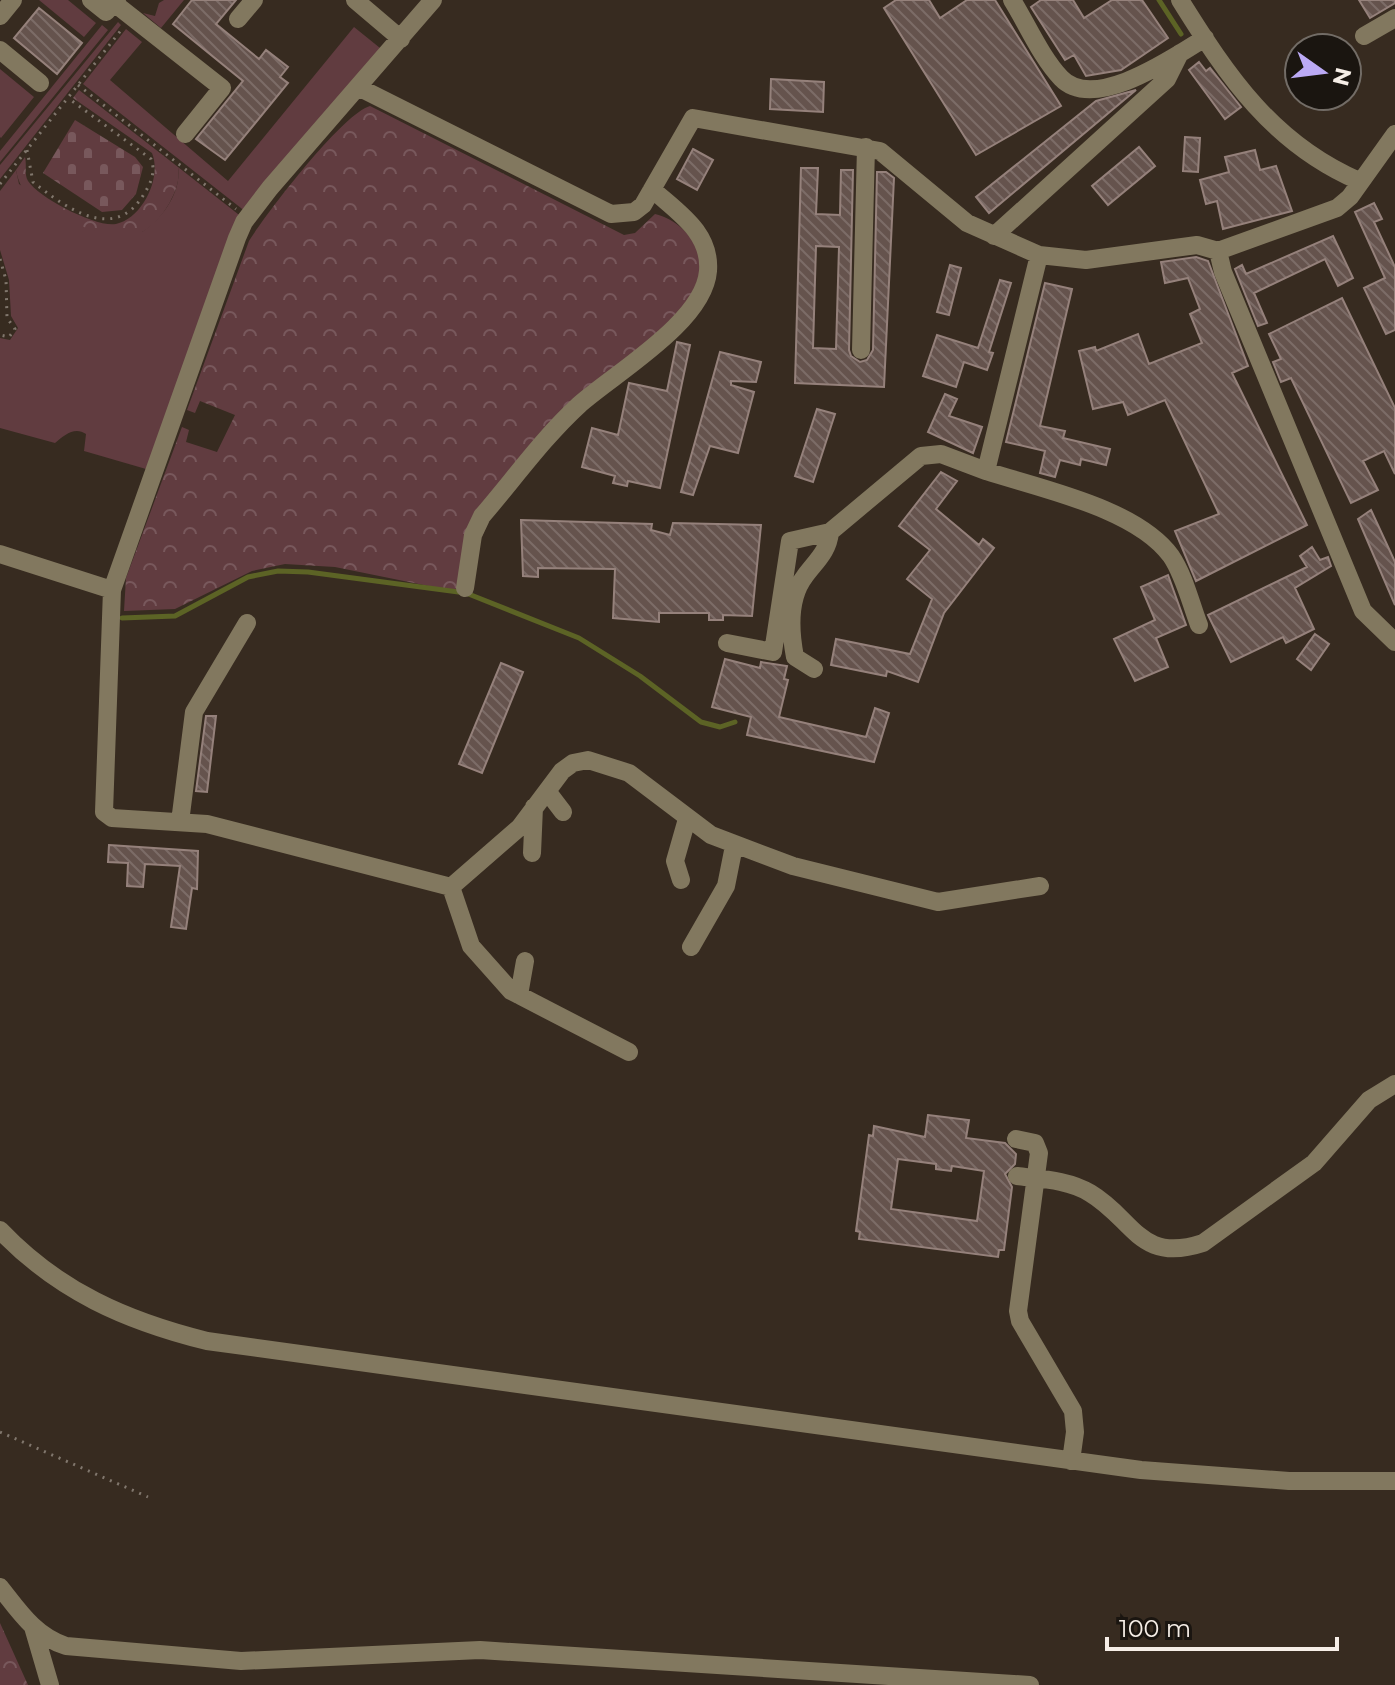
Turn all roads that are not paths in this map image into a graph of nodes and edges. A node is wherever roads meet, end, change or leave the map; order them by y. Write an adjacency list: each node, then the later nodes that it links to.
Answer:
1 (13, 0): 9 (street)
2 (91, 0): 8 (street)
3 (254, 0): 11 (street)
4 (355, 0): 14 (street)
5 (433, 0): 14 (street)
6 (1012, 0): 16 (street)
7 (1180, 0): 13 (street)
8 (116, 1): 19 (street)
9 (0, 16)
10 (1395, 18): 12 (street)
11 (238, 19)
12 (1364, 36)
13 (1205, 38): 16 (street); 22 (street)
14 (401, 39): 18 (street)
15 (0, 50): 17 (street)
16 (1180, 53): 24 (street)
17 (40, 83)
18 (360, 88): 23 (street); 32 (street)
19 (185, 134)
20 (1395, 134): 22 (street)
21 (866, 147): 23 (street); 24 (street); 27 (street)
22 (1359, 181): 25 (street)
23 (652, 189): 31 (street)
24 (994, 236): 26 (street)
25 (1218, 251): 26 (street); 35 (street)
26 (1039, 255): 28 (street)
27 (861, 350)
28 (986, 471): 29 (street); 34 (street)
29 (830, 532): 36 (street); 37 (street)
30 (0, 554): 32 (street)
31 (465, 588)
32 (112, 590): 42 (street)
33 (247, 623): 42 (street)
34 (1199, 625)
35 (1395, 642)
36 (727, 643)
37 (814, 669)
38 (547, 791): 39 (street); 40 (street); 41 (street)
39 (534, 807): 44 (street); 47 (street)
40 (563, 812)
41 (687, 819): 43 (street); 45 (street)
42 (180, 822): 47 (street)
43 (734, 846): 46 (street); 48 (street)
44 (532, 853)
45 (681, 880)
46 (1040, 886)
47 (451, 887): 50 (street)
48 (691, 947)
49 (525, 961): 50 (street)
50 (519, 995): 51 (street)
51 (630, 1031)
52 (1395, 1084): 54 (street)
53 (1016, 1139): 54 (street)
54 (1026, 1177): 56 (street)
55 (0, 1230): 56 (street)
56 (1071, 1461): 57 (street)
57 (1395, 1481)
58 (0, 1587): 59 (street)
59 (33, 1627): 60 (street); 61 (street)
60 (50, 1685)
61 (1030, 1685)

